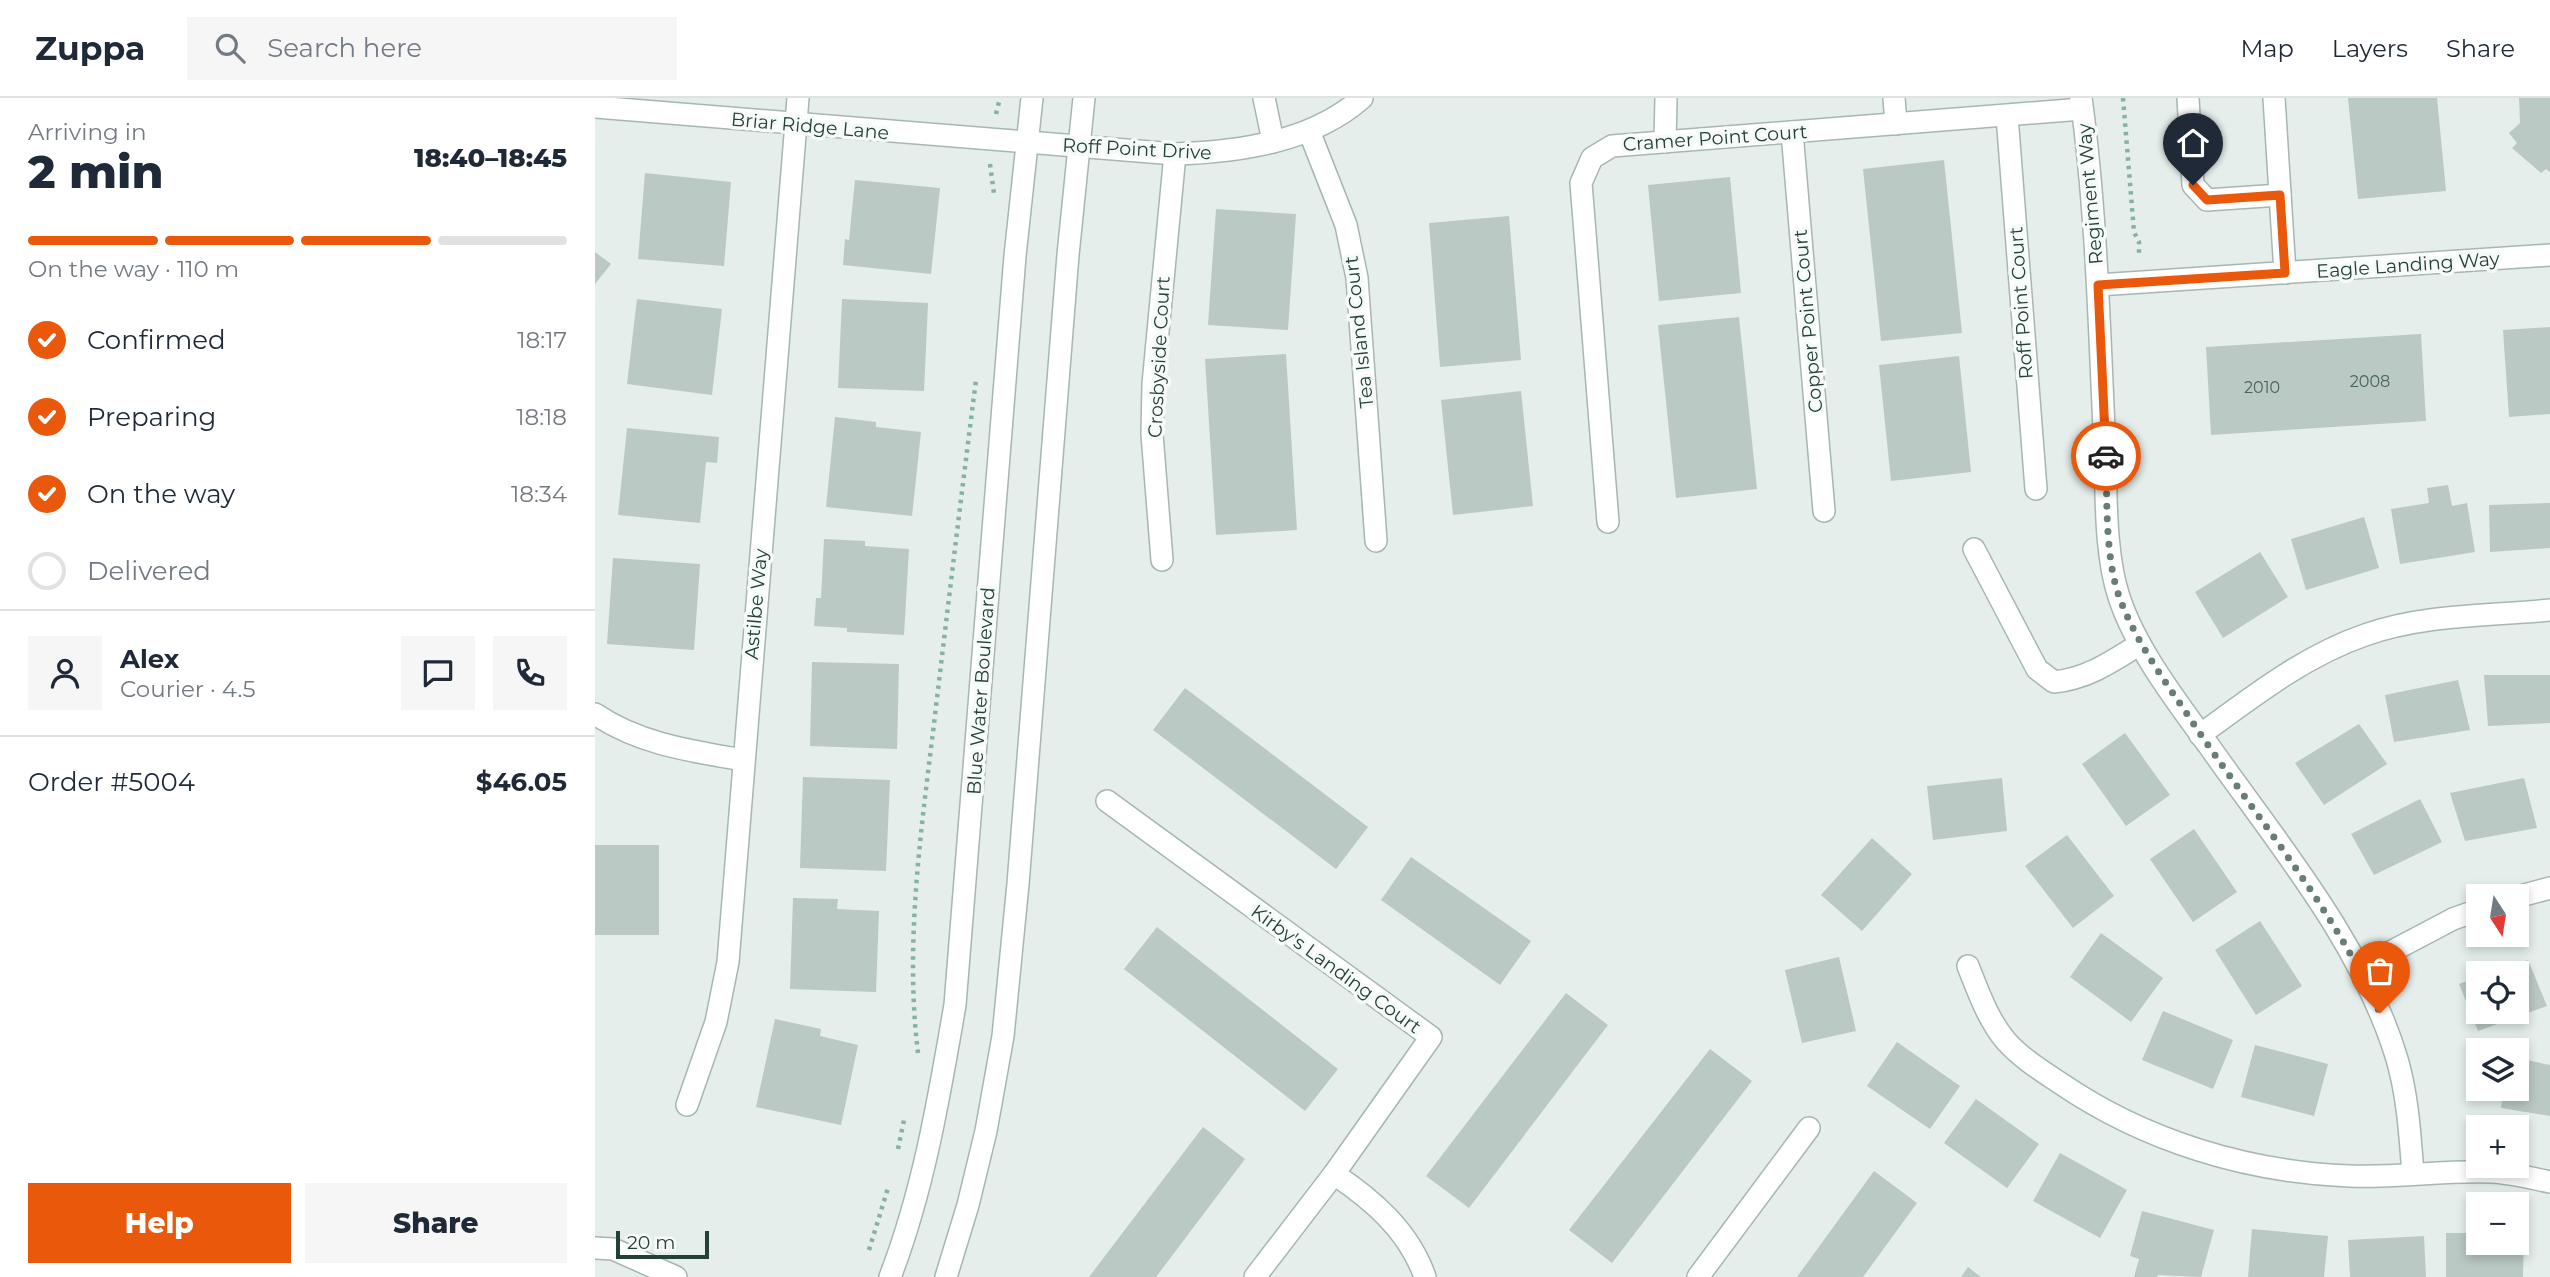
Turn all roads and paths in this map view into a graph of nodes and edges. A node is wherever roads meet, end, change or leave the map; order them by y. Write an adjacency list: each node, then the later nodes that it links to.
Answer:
1 (798, 98): 17 (street, Astilbe Way)
2 (1000, 98): 14 (path)
3 (1032, 98): 22 (street, Blue Water Boulevard)
4 (1083, 98): 23 (street)
5 (1264, 98): 20 (street)
6 (1362, 98): 18 (street, Roff Point Drive)
7 (1666, 98): 21 (street)
8 (1894, 98): 16 (street)
9 (2123, 98): 30 (path)
10 (2188, 98): 26 (street)
11 (2274, 98): 26 (street)
12 (2081, 103): 15 (street, Cramer Point Court); 31 (street, Regiment Way)
13 (595, 107): 17 (street, Briar Ridge Lane)
14 (996, 108)
15 (2007, 116): 16 (street, Cramer Point Court); 33 (street, Roff Point Court)
16 (1896, 124): 19 (street, Cramer Point Court)
17 (796, 125): 22 (street, Briar Ridge Lane); 43 (street, Astilbe Way)
18 (1309, 131): 20 (street, Roff Point Drive); 36 (street, Tea Island Court)
19 (1792, 132): 21 (street, Cramer Point Court); 34 (street, Copper Point Court)
20 (1273, 141): 24 (street, Roff Point Drive)
21 (1665, 142): 35 (street, Cramer Point Court)
22 (1026, 143): 23 (street, Roff Point Drive); 62 (street, Blue Water Boulevard)
23 (1077, 147): 24 (street, Roff Point Drive); 63 (street)
24 (1175, 154): 38 (street, Crosbyside Court)
25 (990, 166): 27 (path)
26 (2280, 195): 29 (street)
27 (995, 202)
28 (2550, 255): 29 (street, Eagle Landing Way)
29 (2285, 273): 30 (street, Eagle Landing Way)
30 (2141, 282): 31 (street, Eagle Landing Way)
31 (2098, 285): 40 (street, Regiment Way)
32 (977, 372): 50 (path)
33 (2036, 489)
34 (1823, 511)
35 (1608, 522)
36 (1376, 541)
37 (1974, 549): 40 (street)
38 (1162, 560)
39 (2550, 610): 42 (street)
40 (2140, 644): 42 (street, Regiment Way)
41 (595, 714): 43 (street)
42 (2200, 734): 49 (street, Regiment Way)
43 (743, 760): 51 (street, Astilbe Way)
44 (1107, 802): 55 (street, Kirby's Landing Court)
45 (2550, 888): 46 (street)
46 (2529, 894)
47 (2466, 914): 49 (street)
48 (1968, 966): 56 (street)
49 (2360, 968): 56 (street, Regiment Way)
50 (919, 1055)
51 (687, 1105)
52 (907, 1109): 54 (path)
53 (1809, 1128): 66 (street)
54 (898, 1150)
55 (1334, 1174): 64 (street, Kirby's Landing Court); 65 (street)
56 (2413, 1174): 58 (street)
57 (892, 1177): 60 (path)
58 (2550, 1182)
59 (595, 1248): 61 (street)
60 (868, 1252)
61 (676, 1277)
62 (890, 1277)
63 (946, 1277)
64 (1255, 1277)
65 (1425, 1277)
66 (1698, 1277)

